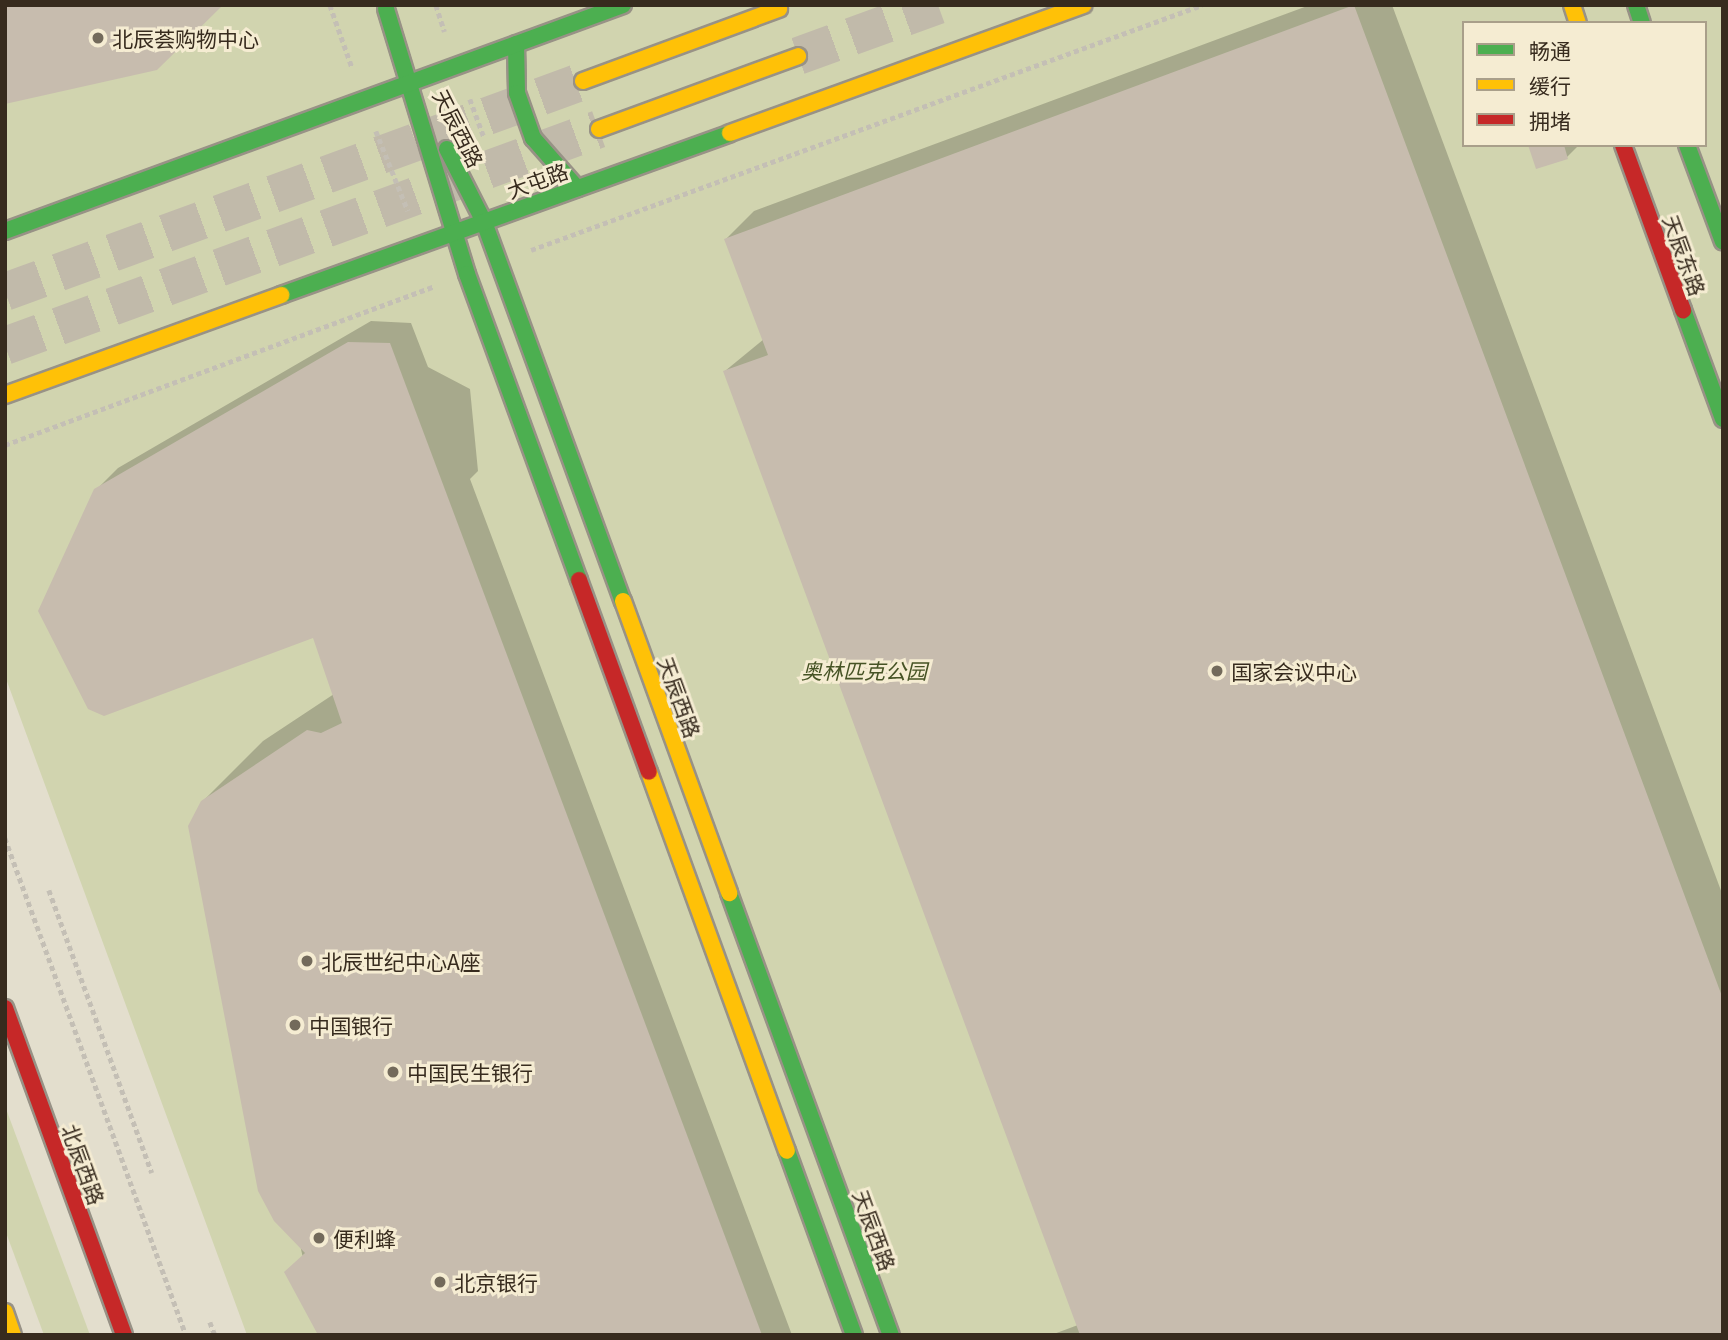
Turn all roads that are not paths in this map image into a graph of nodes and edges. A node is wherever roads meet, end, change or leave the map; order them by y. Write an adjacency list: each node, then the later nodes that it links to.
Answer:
1 (623, 5): 5 (street)
2 (1084, 5): 12 (street, 大屯路)
3 (386, 9): 8 (street, 天辰西路)
4 (779, 9): 7 (street)
5 (516, 44): 8 (street); 12 (street)
6 (798, 56): 9 (street)
7 (583, 81)
8 (412, 82): 13 (street, 天辰西路); 14 (street); 15 (street, 天辰西路)
9 (599, 129)
10 (1624, 147): 18 (street, 天辰东路)
11 (1688, 147): 16 (street, 天辰东路)
12 (577, 188): 13 (street, 大屯路)
13 (484, 222): 15 (street, 大屯路); 24 (street, 天辰西路)
14 (5, 231)
15 (453, 234): 17 (street, 大屯路); 23 (street, 天辰西路)
16 (1723, 242)
17 (5, 395)
18 (1723, 419)
19 (5, 1008): 22 (street, 北辰西路)
20 (5, 1312): 21 (street)
21 (13, 1335)
22 (124, 1335)
23 (854, 1335)
24 (891, 1335)

